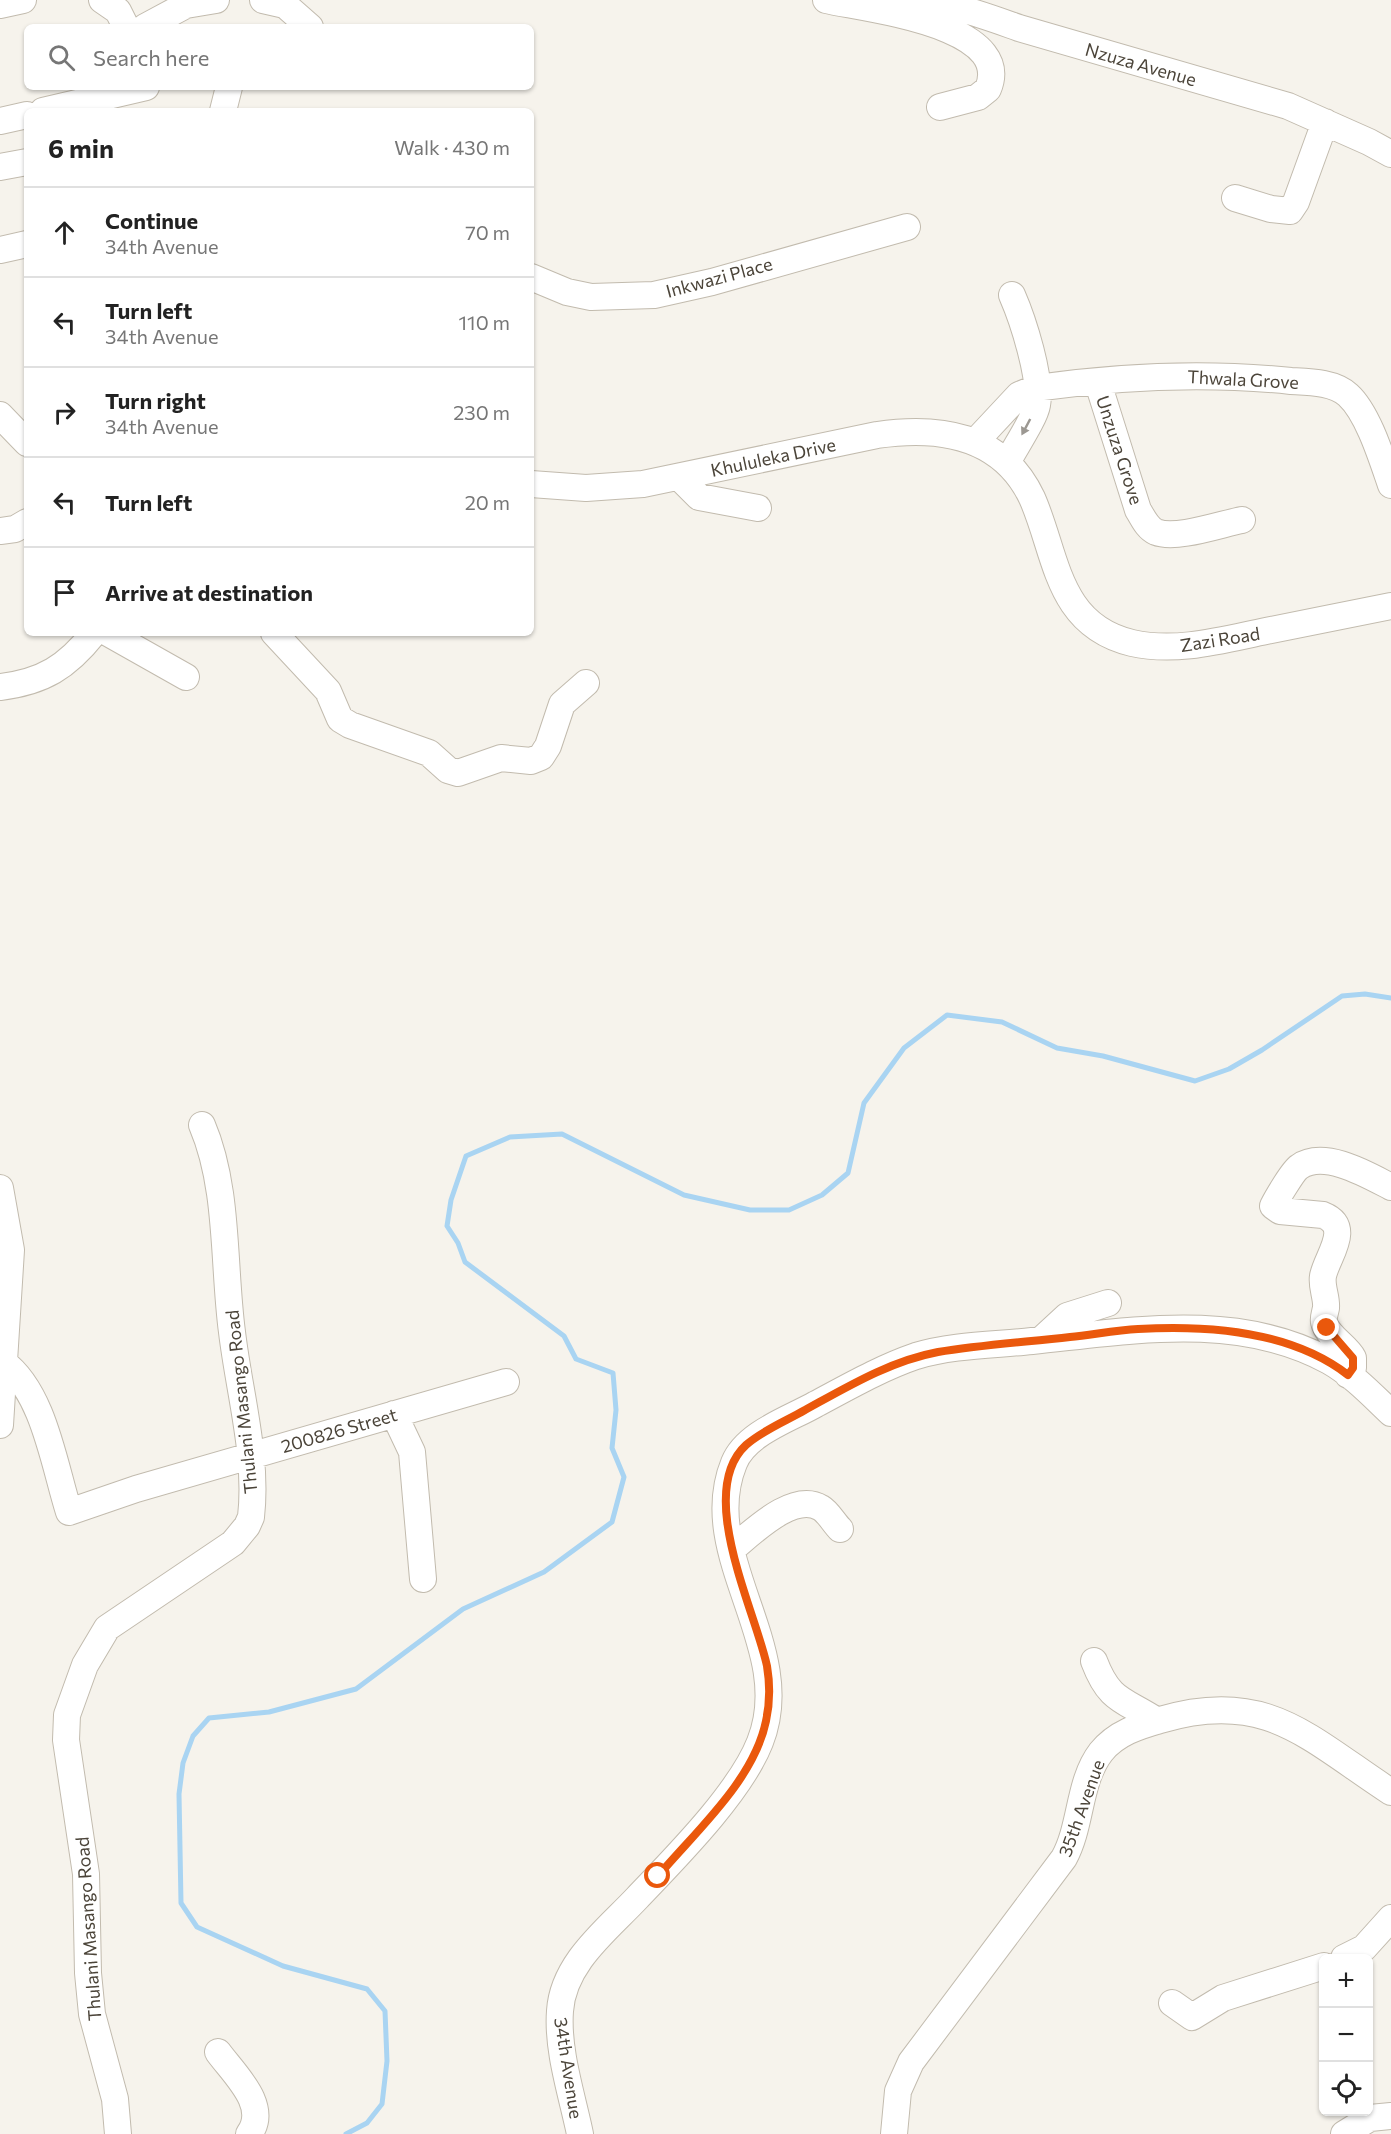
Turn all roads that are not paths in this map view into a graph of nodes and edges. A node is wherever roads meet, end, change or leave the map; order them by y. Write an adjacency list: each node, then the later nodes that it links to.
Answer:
1 (23, 0): 6 (street)
2 (102, 0): 9 (street)
3 (216, 0): 8 (street)
4 (263, 0): 10 (street)
5 (826, 0): 7 (street)
6 (0, 5)
7 (885, 10): 13 (street); 18 (street, Nzuza Avenue)
8 (149, 16)
9 (124, 24)
10 (307, 24)
11 (131, 90): 14 (street)
12 (228, 90): 15 (street)
13 (940, 107)
14 (55, 108)
15 (224, 108)
16 (24, 116): 17 (street)
17 (0, 121)
18 (1325, 122): 19 (street, Nzuza Avenue); 22 (street)
19 (1391, 154)
20 (24, 163): 21 (street)
21 (0, 167)
22 (1234, 198)
23 (907, 227): 26 (street, Inkwazi Place)
24 (24, 245): 25 (street)
25 (0, 250)
26 (534, 278)
27 (1012, 295): 29 (street)
28 (1098, 383): 29 (street, Thwala Grove); 36 (street, Thwala Grove); 38 (street, Unzuza Grove)
29 (1036, 388): 32 (street, Thwala Grove); 33 (street, one-way to 33)
30 (0, 415): 31 (street)
31 (24, 440)
32 (976, 441): 33 (street, Khululeka Drive); 34 (street, Khululeka Drive)
33 (1006, 463): 41 (street, Zazi Road)
34 (679, 477): 35 (street, Khululeka Drive); 37 (street)
35 (534, 484)
36 (1391, 485)
37 (758, 508)
38 (1242, 520)
39 (24, 524): 40 (street)
40 (0, 531)
41 (1391, 606)
42 (92, 636): 47 (street)
43 (113, 636): 45 (street)
44 (277, 636): 46 (street)
45 (186, 677)
46 (586, 683)
47 (0, 687)
48 (202, 1125): 59 (street, Thulani Masango Road)
49 (1391, 1187): 54 (street)
50 (0, 1188): 53 (street)
51 (1108, 1303): 52 (street)
52 (1041, 1340): 54 (street, 34th Avenue); 61 (street, 34th Avenue)
53 (3, 1362): 58 (street); 59 (street, 200826 Street)
54 (1348, 1375): 56 (street, 34th Avenue)
55 (506, 1382): 57 (street, 200826 Street)
56 (1391, 1413)
57 (394, 1414): 59 (street, 200826 Street); 62 (street)
58 (0, 1425)
59 (249, 1457): 72 (street, Thulani Masango Road)
60 (840, 1529): 61 (street)
61 (732, 1549): 74 (street, 34th Avenue)
62 (423, 1579)
63 (1094, 1661): 64 (street)
64 (1157, 1721): 65 (street, 35th Avenue); 75 (street, 35th Avenue)
65 (1391, 1792)
66 (1391, 1918): 67 (street)
67 (1353, 1954)
68 (1319, 1967): 69 (street)
69 (1172, 2003)
70 (218, 2052): 73 (street)
71 (1391, 2116): 76 (street)
72 (118, 2134)
73 (249, 2134)
74 (580, 2134)
75 (894, 2134)
76 (1344, 2134)

